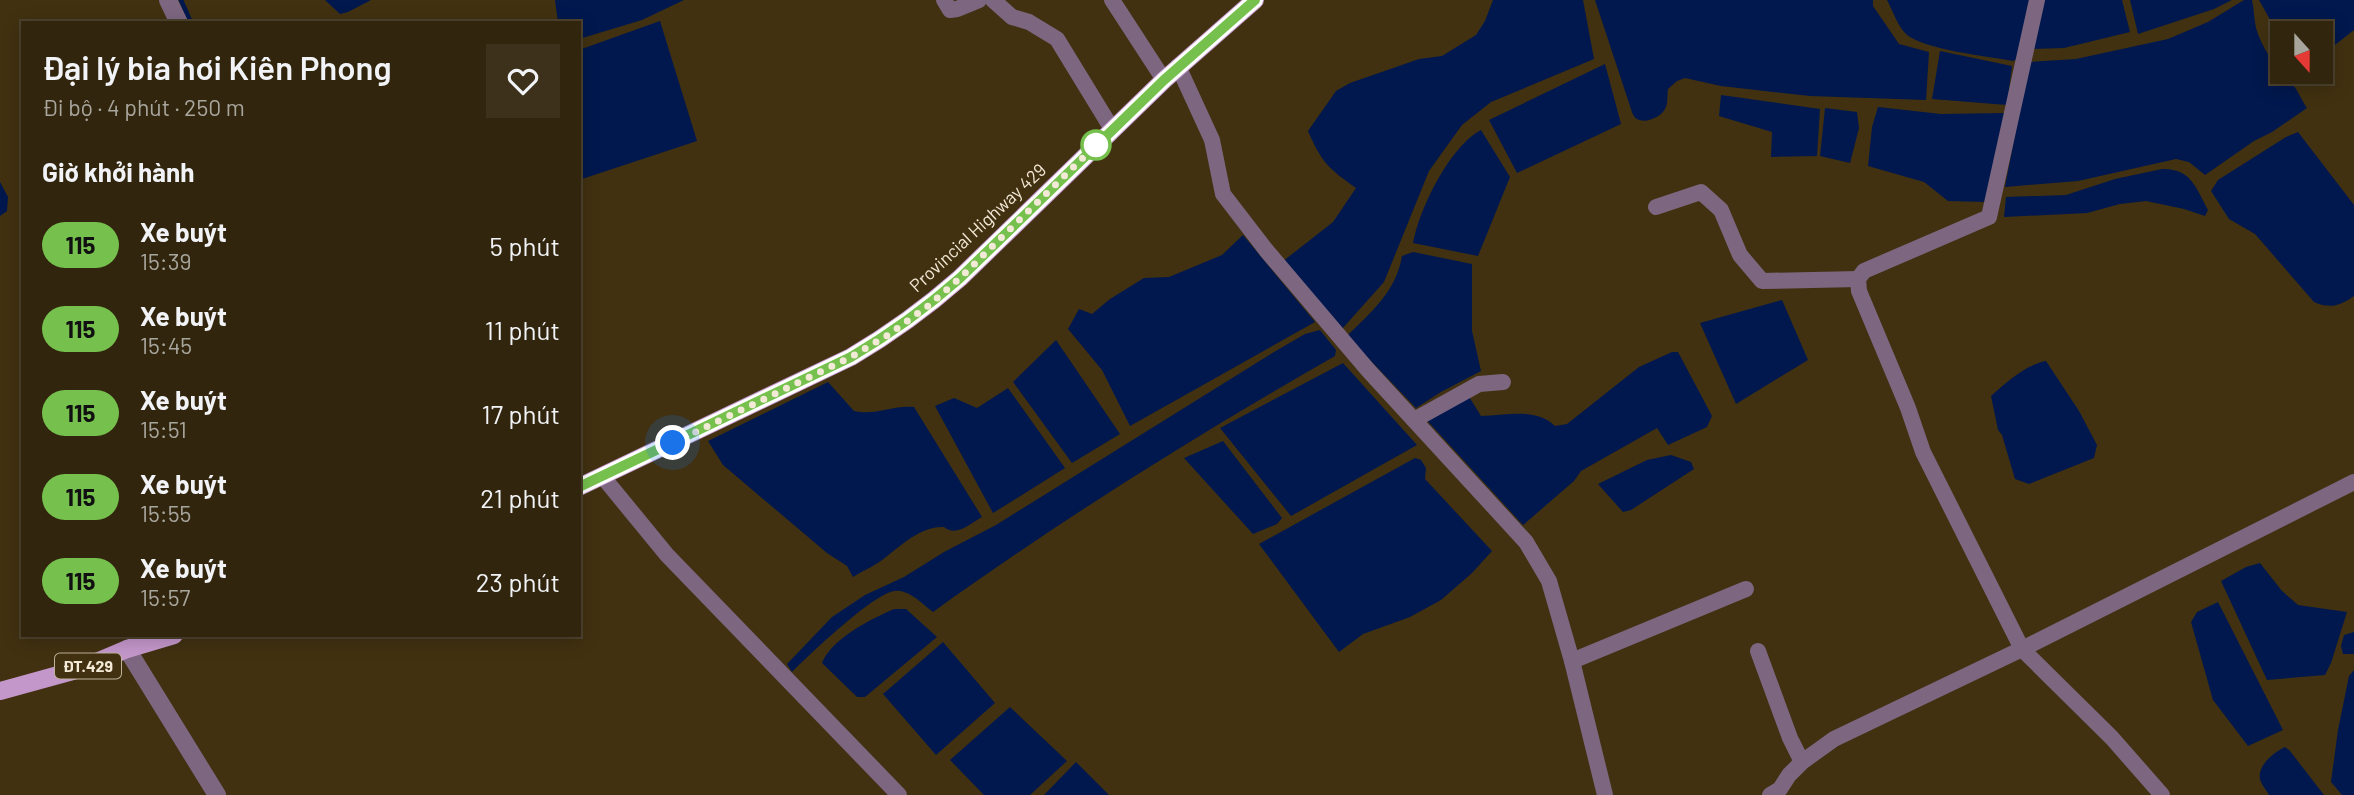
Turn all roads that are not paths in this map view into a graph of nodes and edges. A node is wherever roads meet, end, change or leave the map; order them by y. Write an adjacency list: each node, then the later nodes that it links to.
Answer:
1 (167, 0): 8 (street)
2 (944, 0): 3 (street)
3 (979, 0)
4 (993, 0): 11 (street)
5 (1112, 0): 10 (street)
6 (1255, 0): 9 (main road, Provincial Highway 429)
7 (2037, 0): 13 (street)
8 (177, 21)
9 (1178, 66): 10 (main road, Provincial Highway 429); 15 (street)
10 (1164, 80): 11 (main road, Provincial Highway 429)
11 (1112, 130): 16 (main road, Provincial Highway 429)
12 (1656, 207): 13 (street)
13 (1858, 279): 22 (street)
14 (1503, 382): 15 (street)
15 (1414, 420): 24 (street)
16 (603, 477): 18 (main road, Provincial Highway 429); 28 (street)
17 (2354, 482): 22 (street)
18 (581, 486)
19 (1746, 589): 24 (street)
20 (167, 637): 21 (main road, ĐT.429)
21 (127, 649): 25 (main road, ĐT.429); 27 (street)
22 (2022, 649): 26 (street); 31 (street)
23 (1758, 651): 26 (street)
24 (1572, 661): 29 (street)
25 (0, 691)
26 (1802, 762): 30 (street)
27 (217, 795)
28 (899, 795)
29 (1605, 795)
30 (1770, 795)
31 (2162, 795)

